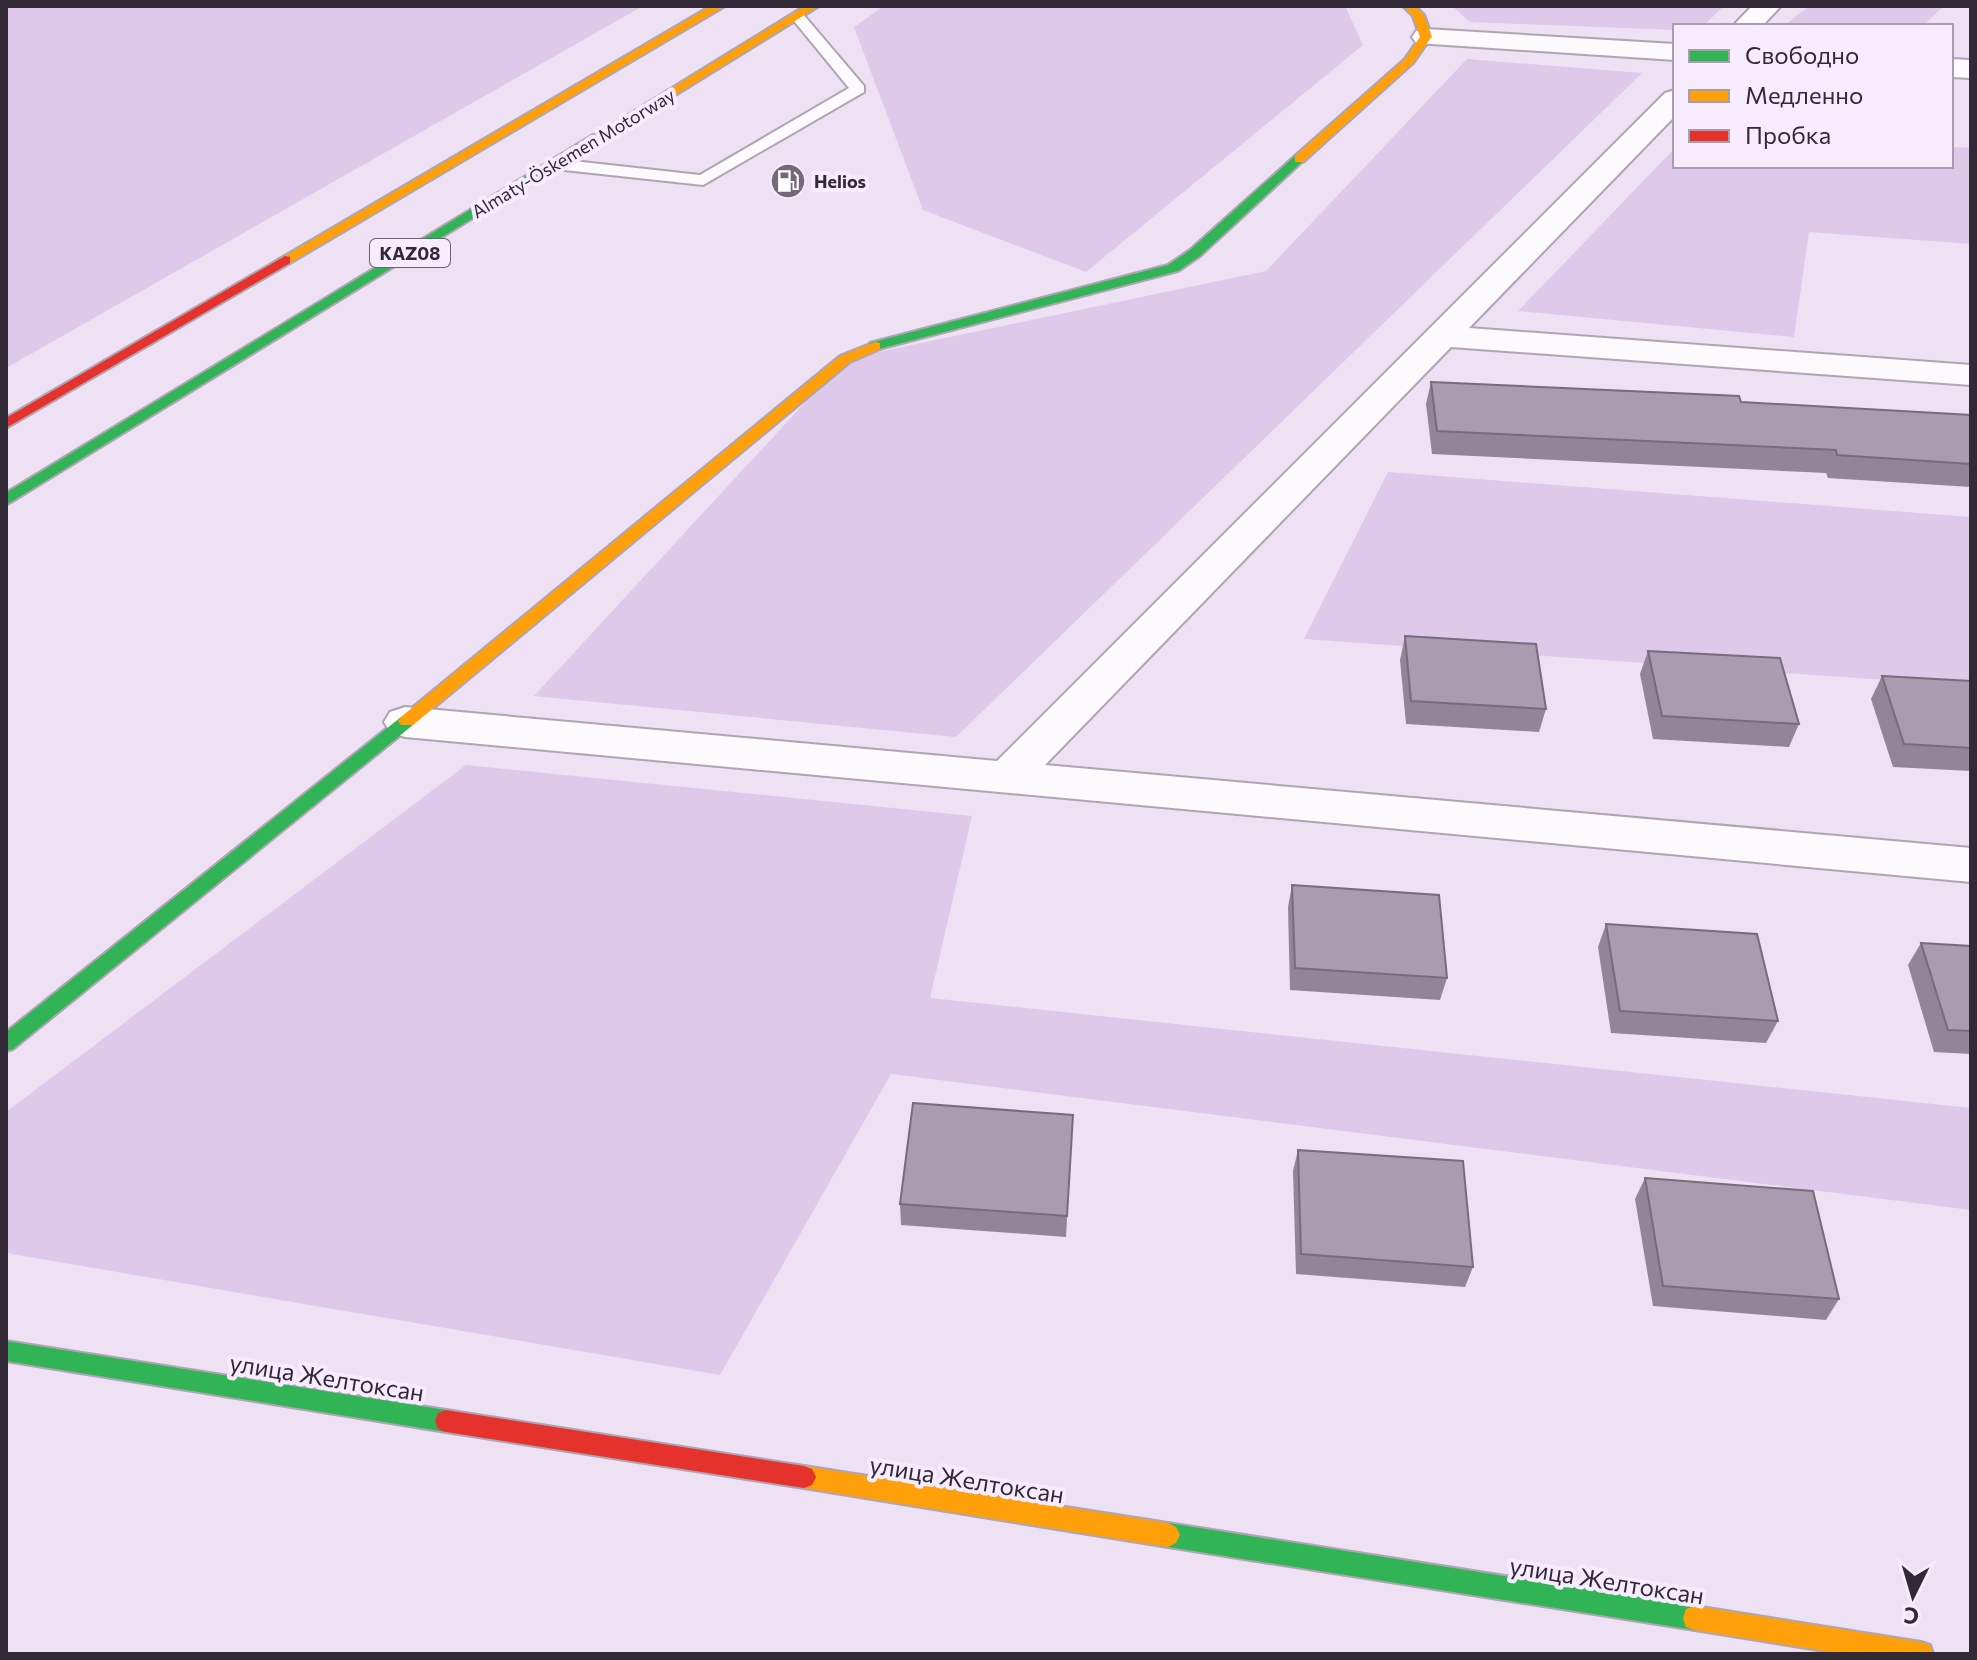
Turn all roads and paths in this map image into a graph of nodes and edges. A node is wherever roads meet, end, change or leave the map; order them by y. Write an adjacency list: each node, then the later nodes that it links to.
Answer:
1 (719, 6): 12 (main road, KAZ08)
2 (1409, 6): 6 (main road)
3 (1767, 6): 5 (street)
4 (805, 11): 9 (main road, Almaty-Öskemen Motorway / KAZ08); 9 (lane)
5 (1749, 24)
6 (1426, 37): 7 (street); 14 (main road)
7 (1673, 52)
8 (1673, 101): 10 (street)
9 (555, 164): 13 (main road, Almaty-Öskemen Motorway / KAZ08)
10 (1442, 336): 11 (street); 15 (street)
11 (1971, 375)
12 (6, 424)
13 (6, 500)
14 (405, 722): 15 (street); 17 (main road)
15 (1005, 779): 16 (street)
16 (1971, 865)
17 (6, 1043)
18 (6, 1351): 19 (main road, улица Желтоксан)
19 (1921, 1654)

